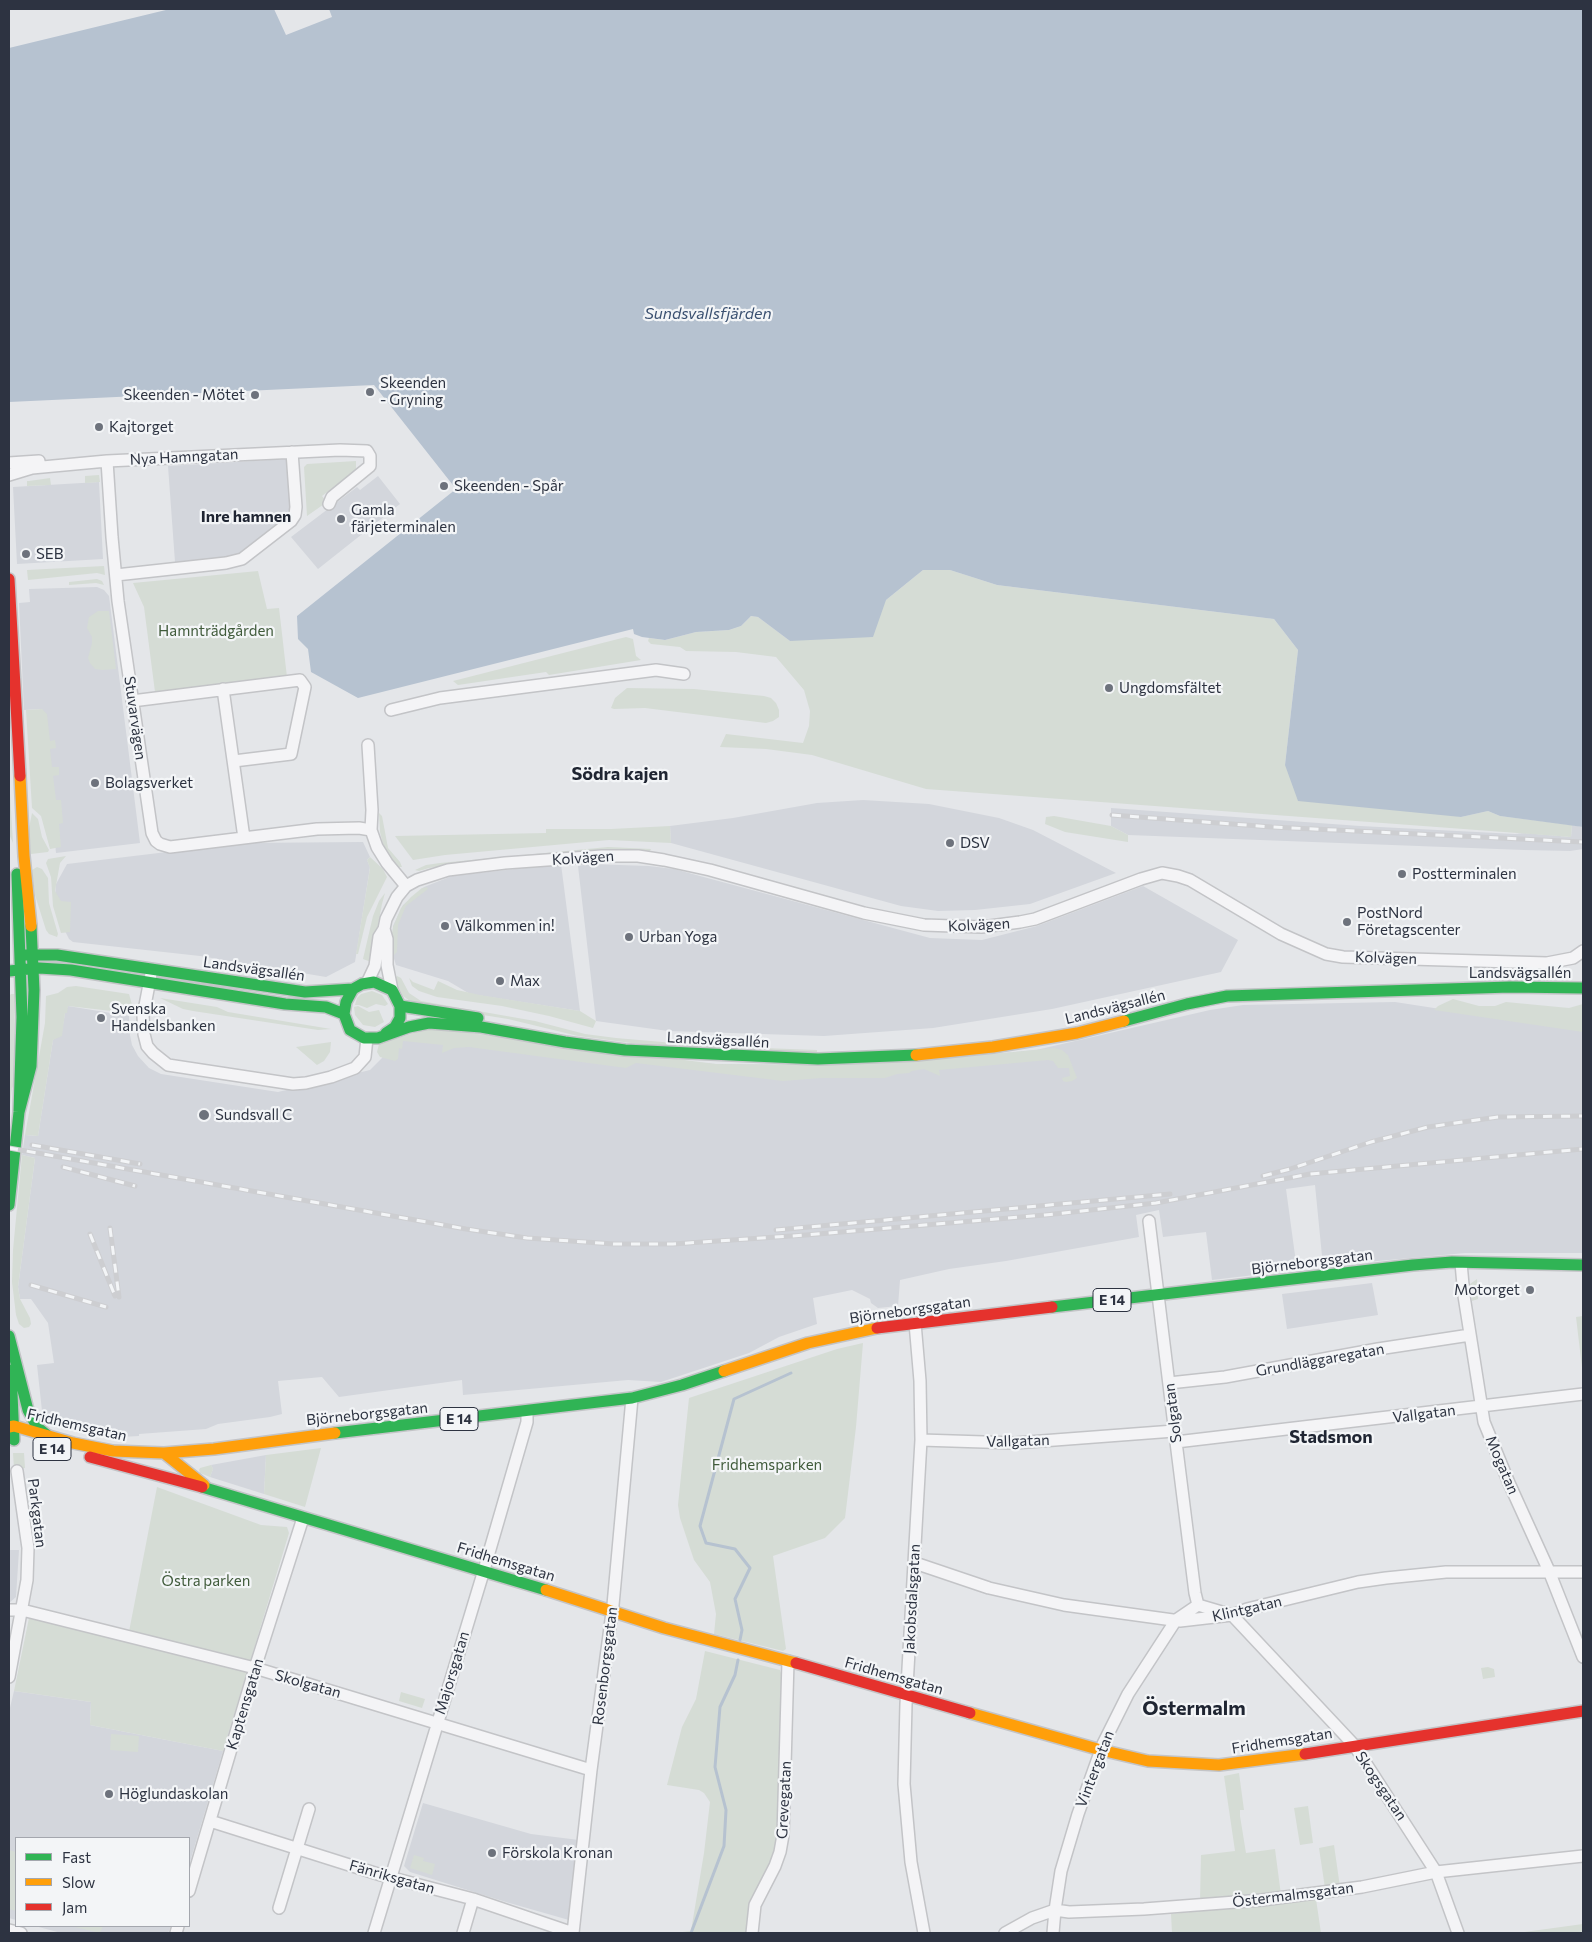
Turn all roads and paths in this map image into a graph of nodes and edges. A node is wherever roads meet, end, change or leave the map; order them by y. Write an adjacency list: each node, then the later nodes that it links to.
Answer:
1 (292, 452): 2 (street, Nya Hamngatan); 6 (street, Nya Hamngatan); 7 (street)
2 (107, 461): 4 (street, Nya Hamngatan); 7 (street, Stuvarvägen)
3 (9, 463): 4 (street, Nya Hamngatan)
4 (75, 464): 5 (street, Nya Hamngatan)
5 (9, 475)
6 (329, 504)
7 (116, 574): 11 (street, Stuvarvägen)
8 (9, 579): 21 (main road)
9 (684, 674): 12 (street)
10 (223, 690): 11 (street); 15 (street); 15 (street)
11 (132, 702): 17 (street, Stuvarvägen)
12 (391, 710)
13 (9, 718): 22 (main road)
14 (368, 745): 16 (street)
15 (234, 761): 17 (street)
16 (370, 830): 17 (street, Stuvarvägen); 18 (street)
17 (244, 838)
18 (406, 886): 19 (street); 20 (street, Kolvägen)
19 (384, 929): 27 (street); 30 (street)
20 (1583, 951)
21 (33, 954): 22 (main road, Landsvägsallén); 23 (main road); 24 (main road, Landsvägsallén)
22 (14, 956): 25 (main road)
23 (33, 968): 25 (main road, Landsvägsallén); 26 (main road, Landsvägsallén); 35 (main road)
24 (151, 969): 26 (street); 29 (main road, Landsvägsallén)
25 (14, 970): 35 (main road)
26 (150, 982): 32 (main road, Landsvägsallén); 33 (street)
27 (367, 983): 29 (main road, Landsvägsallén); 30 (main road)
28 (1583, 988): 34 (main road, Landsvägsallén)
29 (353, 989): 32 (main road)
30 (392, 990): 31 (main road)
31 (400, 1006): 33 (main road); 34 (main road, Landsvägsallén)
32 (344, 1014): 33 (main road)
33 (372, 1038): 34 (main road, Landsvägsallén)
34 (654, 1052)
35 (19, 1112): 36 (main road)
36 (9, 1205)
37 (1149, 1221): 40 (street, Solgatan)
38 (1461, 1263): 39 (main road, Björneborgsgatan / E 14); 40 (main road, Björneborgsgatan / E 14); 43 (street, Mogatan)
39 (1583, 1265)
40 (1158, 1295): 41 (main road, Björneborgsgatan / E 14); 45 (street, Solgatan)
41 (915, 1323): 47 (main road, Björneborgsgatan / E 14); 54 (street, Jakobsdalsgatan)
42 (9, 1331): 44 (main road)
43 (1470, 1335): 45 (street, Grundläggaregatan); 48 (street, Mogatan)
44 (9, 1336): 49 (main road); 51 (main road)
45 (1169, 1383): 53 (street, Solgatan)
46 (1583, 1394): 48 (street, Vallgatan)
47 (632, 1398): 50 (main road, Björneborgsgatan / E 14); 71 (street, Rosenborgsgatan)
48 (1481, 1407): 53 (street, Vallgatan); 66 (street, Mogatan)
49 (28, 1410): 51 (main road); 52 (main road)
50 (527, 1411): 55 (main road, Björneborgsgatan / E 14); 65 (street, Majorsgatan)
51 (14, 1434): 52 (main road, Fridhemsgatan / E 14)
52 (48, 1436): 57 (main road, Fridhemsgatan / E 14)
53 (1175, 1437): 54 (street, Vallgatan); 68 (street, Solgatan)
54 (921, 1440): 64 (street, Jakobsdalsgatan)
55 (250, 1444): 57 (main road, Björneborgsgatan / E 14); 59 (main road, Björneborgsgatan / E 14)
56 (42, 1446): 58 (main road, Fridhemsgatan / E 14)
57 (164, 1453): 59 (main road, Fridhemsgatan)
58 (90, 1457): 60 (main road, Fridhemsgatan / E 14); 62 (main road, Fridhemsgatan)
59 (175, 1463): 60 (main road, Björneborgsgatan / E 14); 62 (main road, Fridhemsgatan)
60 (154, 1465)
61 (17, 1472): 70 (street, Parkgatan)
62 (212, 1490): 63 (main road, Fridhemsgatan)
63 (303, 1518): 65 (main road, Fridhemsgatan); 76 (street, Kaptensgatan)
64 (915, 1563): 73 (street, Klintgatan); 78 (street, Jakobsdalsgatan)
65 (484, 1570): 71 (main road, Fridhemsgatan); 80 (street, Majorsgatan)
66 (1549, 1571): 67 (street, Klintgatan); 72 (street, Klintgatan); 74 (street, Mogatan)
67 (1583, 1572)
68 (1198, 1605): 72 (street); 73 (street)
69 (9, 1610): 70 (street, Skolgatan)
70 (22, 1610): 76 (street, Skolgatan); 77 (street, Parkgatan)
71 (611, 1612): 75 (main road, Fridhemsgatan); 83 (street, Rosenborgsgatan)
72 (1232, 1615): 73 (street, Klintgatan); 81 (street, Skogsgatan)
73 (1176, 1620): 82 (street, Vintergatan)
74 (1583, 1657)
75 (788, 1661): 78 (main road, Fridhemsgatan); 99 (street, Grevegatan)
76 (255, 1668): 80 (street, Skolgatan); 85 (street, Kaptensgatan)
77 (9, 1677)
78 (906, 1696): 82 (main road, Fridhemsgatan); 100 (street, Jakobsdalsgatan)
79 (1583, 1711): 81 (main road, Fridhemsgatan)
80 (437, 1723): 83 (street, Skolgatan); 89 (street, Majorsgatan)
81 (1354, 1745): 82 (main road, Fridhemsgatan); 88 (street, Skogsgatan)
82 (1101, 1750): 93 (street, Vintergatan)
83 (591, 1770): 98 (street, Rosenborgsgatan)
84 (309, 1809): 86 (street)
85 (210, 1821): 86 (street, Fänriksgatan); 90 (street, Kaptensgatan)
86 (297, 1849): 89 (street, Fänriksgatan); 92 (street)
87 (1583, 1856): 88 (street, Östermalmsgatan)
88 (1436, 1872): 93 (street, Östermalmsgatan); 103 (street, Skogsgatan)
89 (391, 1878): 91 (street, Fänriksgatan); 96 (street, Majorsgatan)
90 (190, 1888)
91 (473, 1899): 97 (street); 98 (street, Fänriksgatan)
92 (279, 1908)
93 (1055, 1910): 101 (street, Östermalmsgatan); 102 (street, Vintergatan)
94 (9, 1930): 95 (street)
95 (21, 1933)
96 (374, 1933)
97 (463, 1933)
98 (573, 1933)
99 (752, 1933)
100 (924, 1933)
101 (1005, 1933)
102 (1053, 1933)
103 (1458, 1933)

